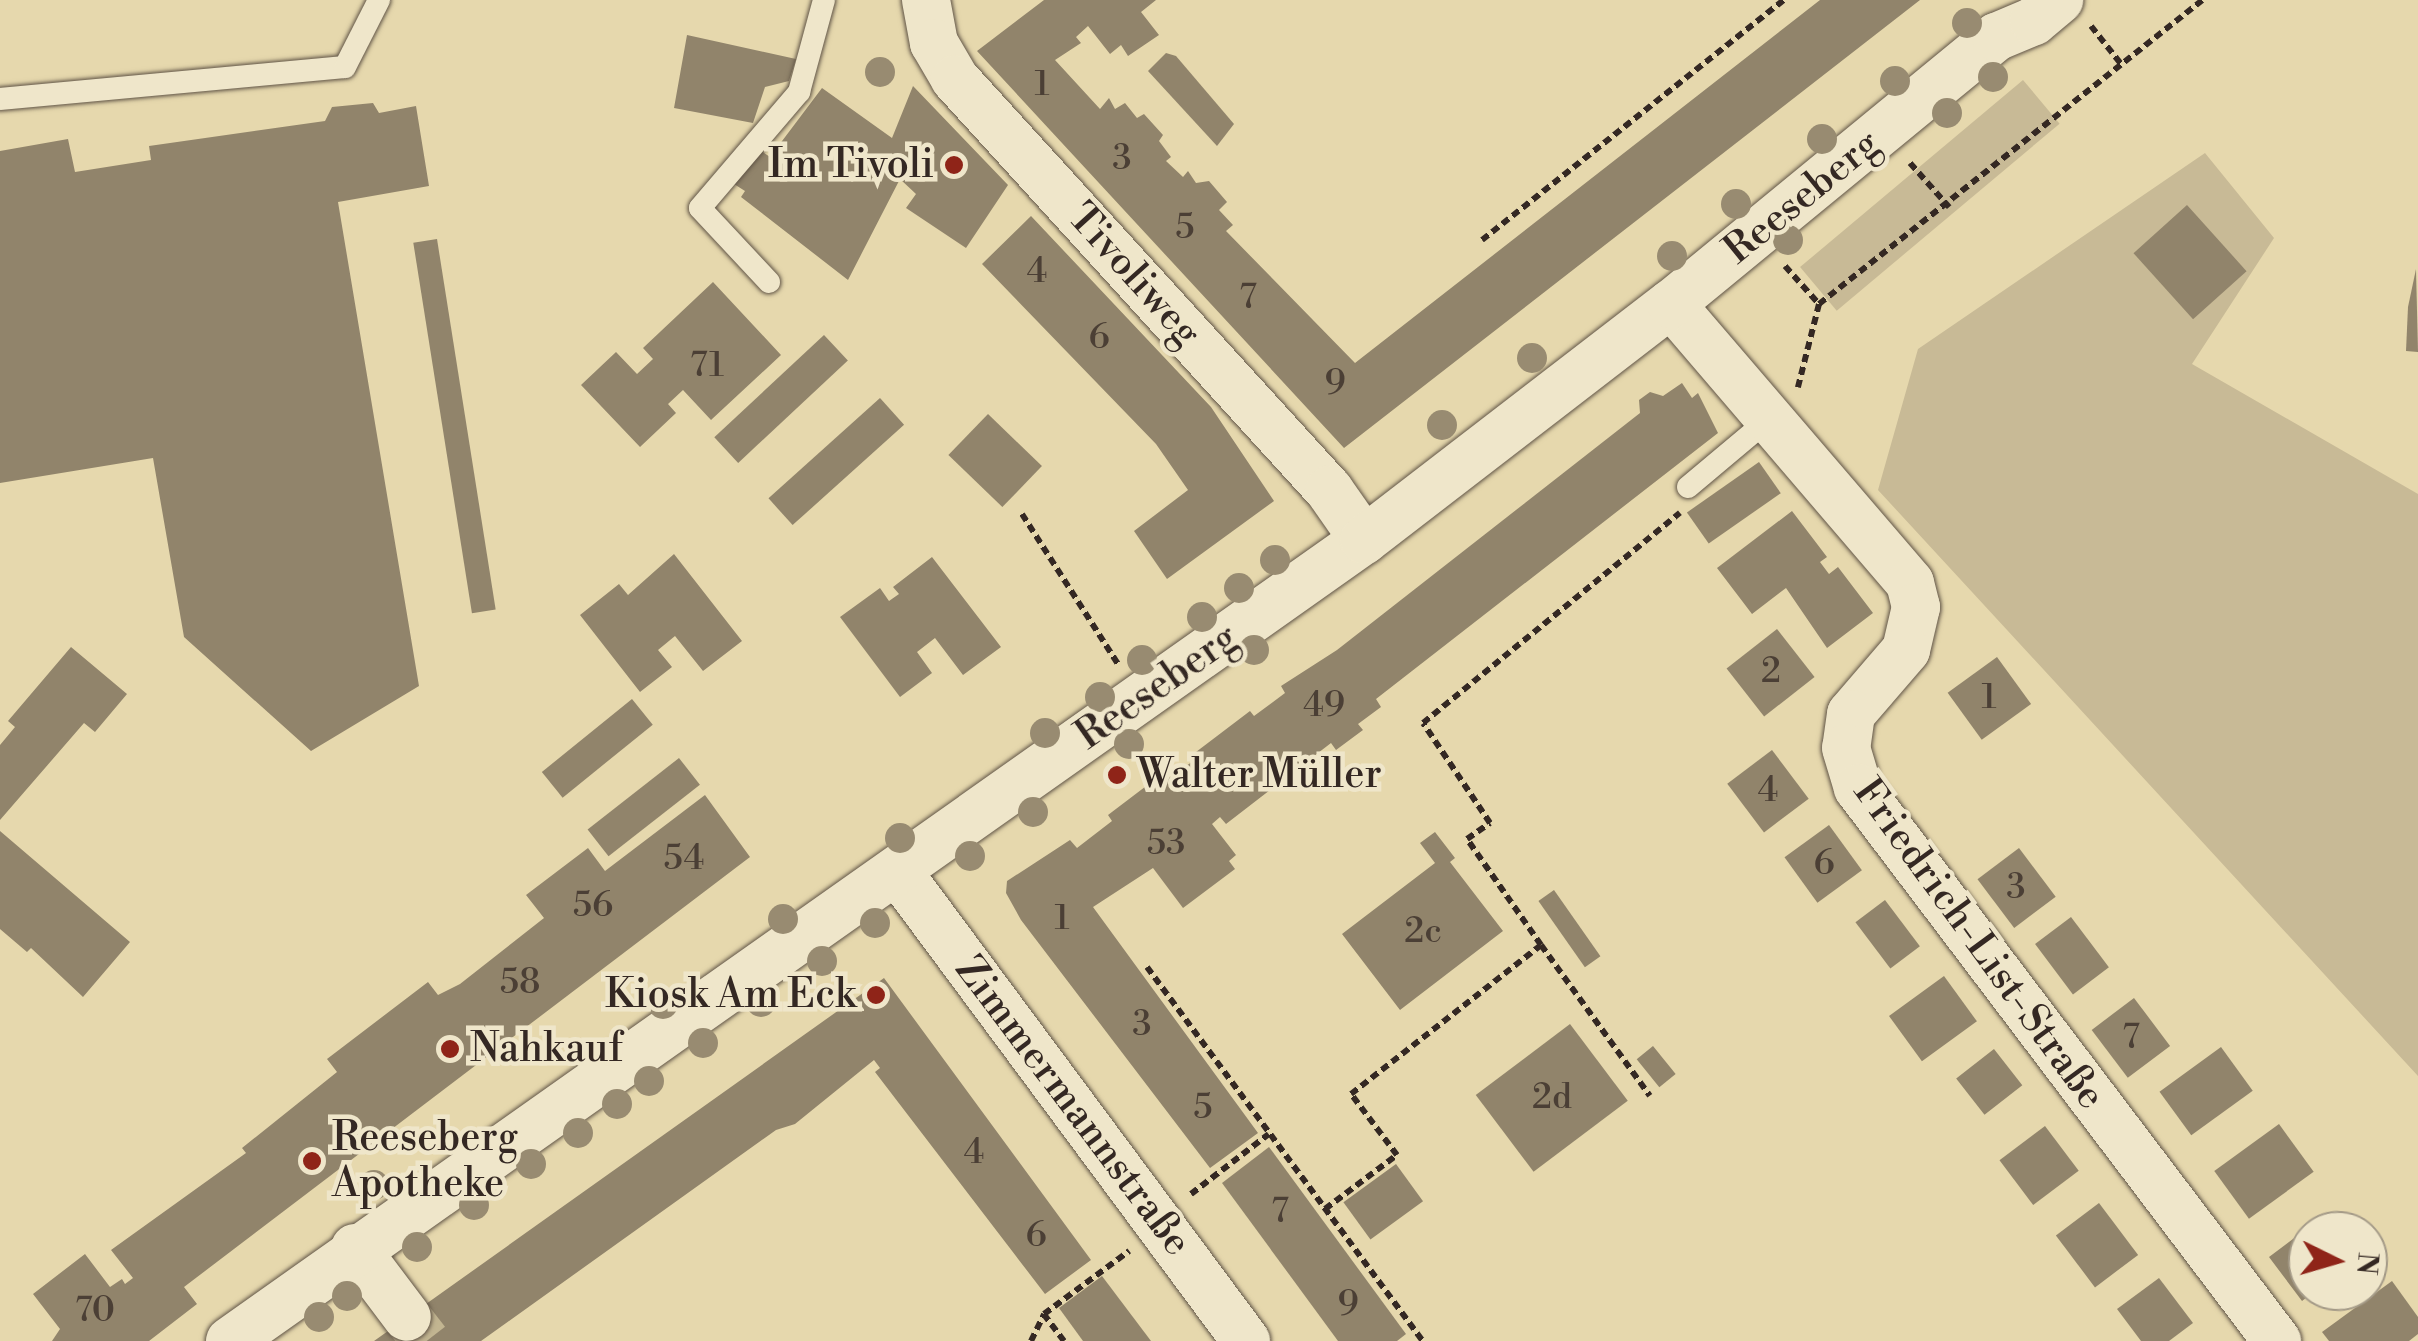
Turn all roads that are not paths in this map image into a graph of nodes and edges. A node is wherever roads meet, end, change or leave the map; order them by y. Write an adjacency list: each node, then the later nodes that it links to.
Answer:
1 (379, 0): 5 (lane)
2 (824, 0): 6 (lane)
3 (926, 0): 10 (street, Tivoliweg)
4 (2072, 10): 7 (street, Reeseberg)
5 (0, 99)
6 (769, 282)
7 (1671, 304): 8 (street, Friedrich-List-Straße); 10 (street, Reeseberg)
8 (1777, 428): 9 (lane); 16 (street, Friedrich-List-Straße)
9 (1688, 487)
10 (1364, 540): 11 (street, Reeseberg)
11 (898, 872): 12 (street, Reeseberg); 15 (street, Zimmermannstraße)
12 (355, 1248): 13 (street); 14 (street, Reeseberg)
13 (408, 1316)
14 (230, 1341)
15 (1246, 1341)
16 (2277, 1341)

